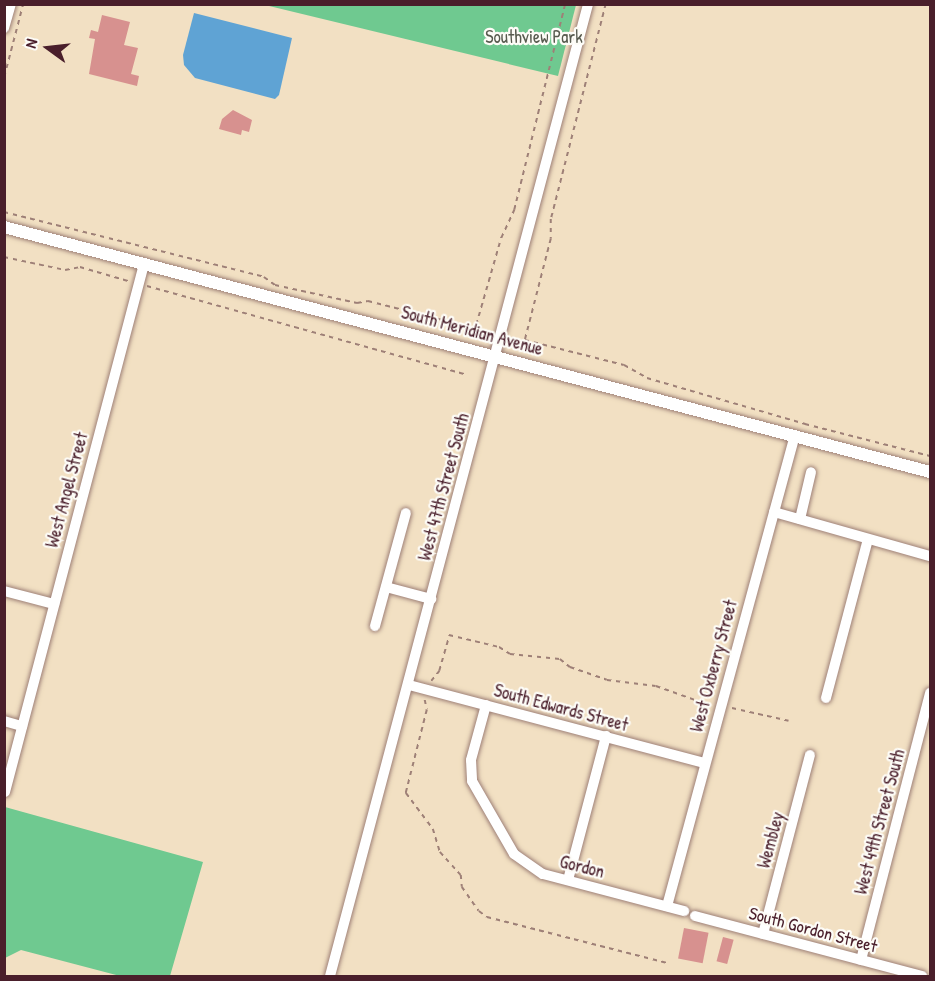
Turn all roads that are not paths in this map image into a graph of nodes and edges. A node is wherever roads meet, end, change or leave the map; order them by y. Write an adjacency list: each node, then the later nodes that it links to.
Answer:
1 (11, 4): 3 (street)
2 (588, 4): 6 (street, West 47th Street South)
3 (4, 28)
4 (4, 227): 5 (main road, South Meridian Avenue)
5 (144, 264): 6 (main road, South Meridian Avenue); 18 (street, West Angel Street)
6 (496, 356): 7 (main road, South Meridian Avenue); 17 (street, West 47th Street South)
7 (795, 436): 9 (main road, South Meridian Avenue); 10 (street, West Oxberry Street)
8 (811, 472): 12 (street)
9 (930, 472)
10 (774, 512): 12 (street); 28 (street, West Oxberry Street)
11 (406, 513): 15 (street)
12 (800, 519): 13 (street)
13 (868, 539): 14 (street); 22 (street)
14 (930, 556)
15 (386, 587): 17 (street); 19 (street)
16 (4, 591): 18 (street)
17 (431, 599): 20 (street, West 47th Street South)
18 (54, 603): 25 (street, West Angel Street)
19 (375, 626)
20 (409, 685): 23 (street, South Edwards Street); 36 (street, West 47th Street South)
21 (930, 693): 35 (street, West 49th Street South)
22 (826, 698)
23 (486, 705): 26 (street, South Edwards Street); 30 (street, Gordon)
24 (4, 721): 25 (street)
25 (22, 726): 29 (street, West Angel Street)
26 (606, 736): 28 (street, South Edwards Street); 30 (street)
27 (810, 755): 34 (street, Wembley)
28 (704, 763): 31 (street, West Oxberry Street)
29 (5, 792)
30 (568, 880): 31 (street, Gordon)
31 (667, 906): 32 (street)
32 (684, 911)
33 (695, 916): 34 (street, South Gordon Street)
34 (763, 934): 35 (street, South Gordon Street)
35 (861, 960): 37 (street, South Gordon Street)
36 (330, 976)
37 (922, 976)

